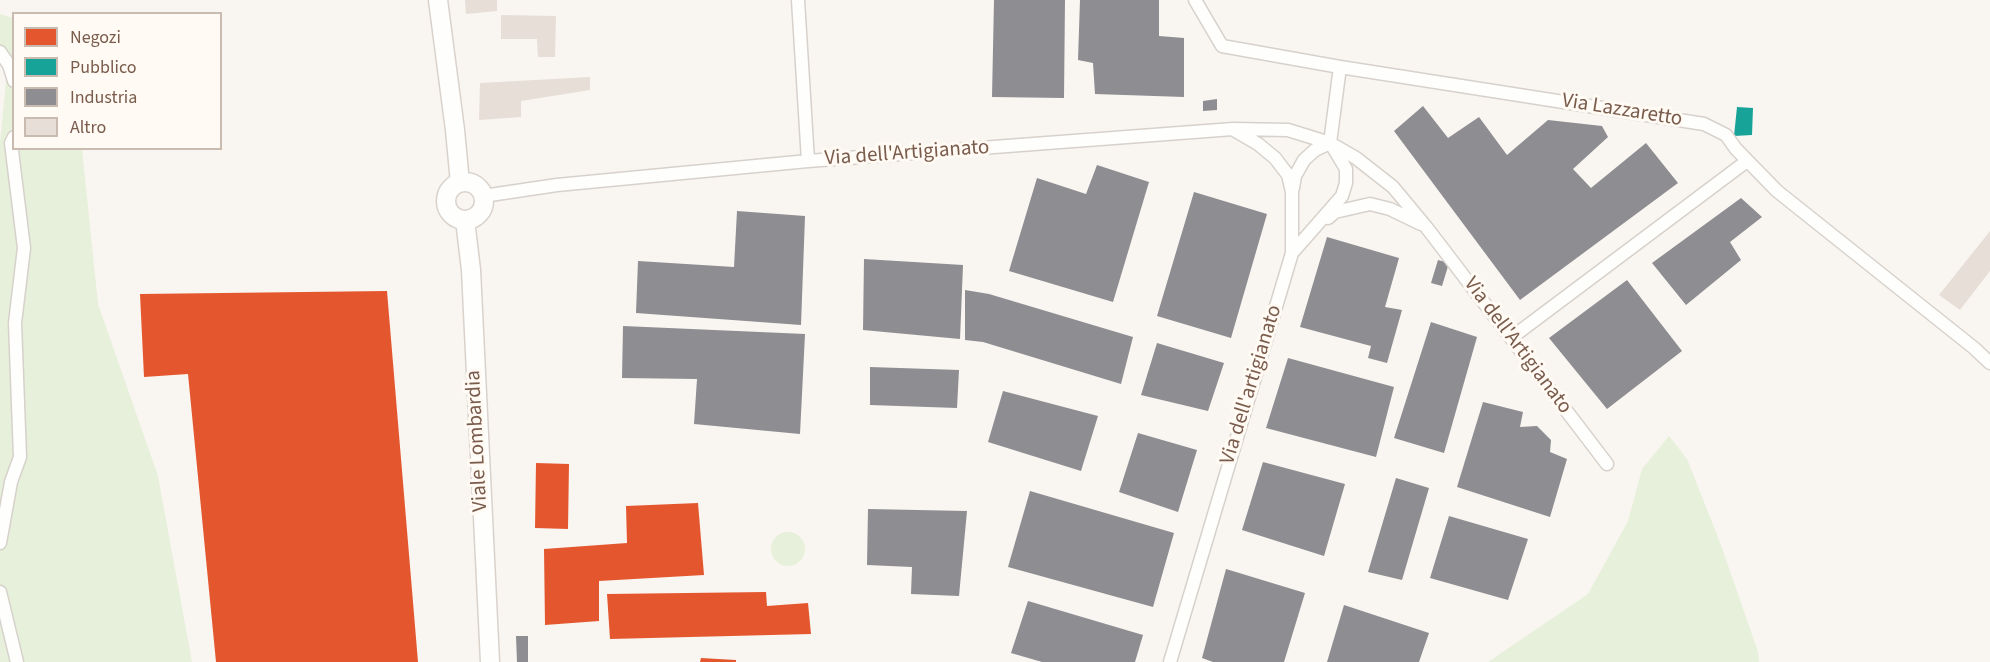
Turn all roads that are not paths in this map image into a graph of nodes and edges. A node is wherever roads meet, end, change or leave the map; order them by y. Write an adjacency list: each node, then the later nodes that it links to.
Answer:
1 (438, 0): 12 (main road)
2 (798, 0): 10 (street)
3 (1195, 0): 5 (street, Via Lazzaretto)
4 (0, 52): 6 (street)
5 (1340, 67): 9 (street); 11 (street, Via Lazzaretto)
6 (12, 74)
7 (1233, 129): 9 (street, Via dell'Artigianato); 10 (street, Via dell'Artigianato); 13 (street, Via dell'artigianato)
8 (12, 141): 22 (street)
9 (1330, 143): 13 (street); 16 (street, Via dell'Artigianato); 17 (street, Via dell'Artigianato)
10 (808, 161): 14 (street, Via dell'Artigianato)
11 (1747, 161): 19 (street); 20 (street, Via Lazzaretto)
12 (460, 183): 14 (main road); 15 (main road)
13 (1292, 192): 18 (street, Via dell'artigianato)
14 (483, 196): 15 (main road)
15 (465, 220): 25 (main road, Viale Lombardia)
16 (1315, 227): 17 (street, Via dell'Artigianato); 18 (street, Via dell'Artigianato)
17 (1427, 228): 19 (street, Via dell'Artigianato)
18 (1292, 253): 26 (street, Via dell'artigianato)
19 (1511, 338): 21 (street, Via dell'Artigianato)
20 (1990, 363)
21 (1607, 464)
22 (0, 543)
23 (0, 592): 24 (street)
24 (17, 662)
25 (490, 662)
26 (1170, 662)

